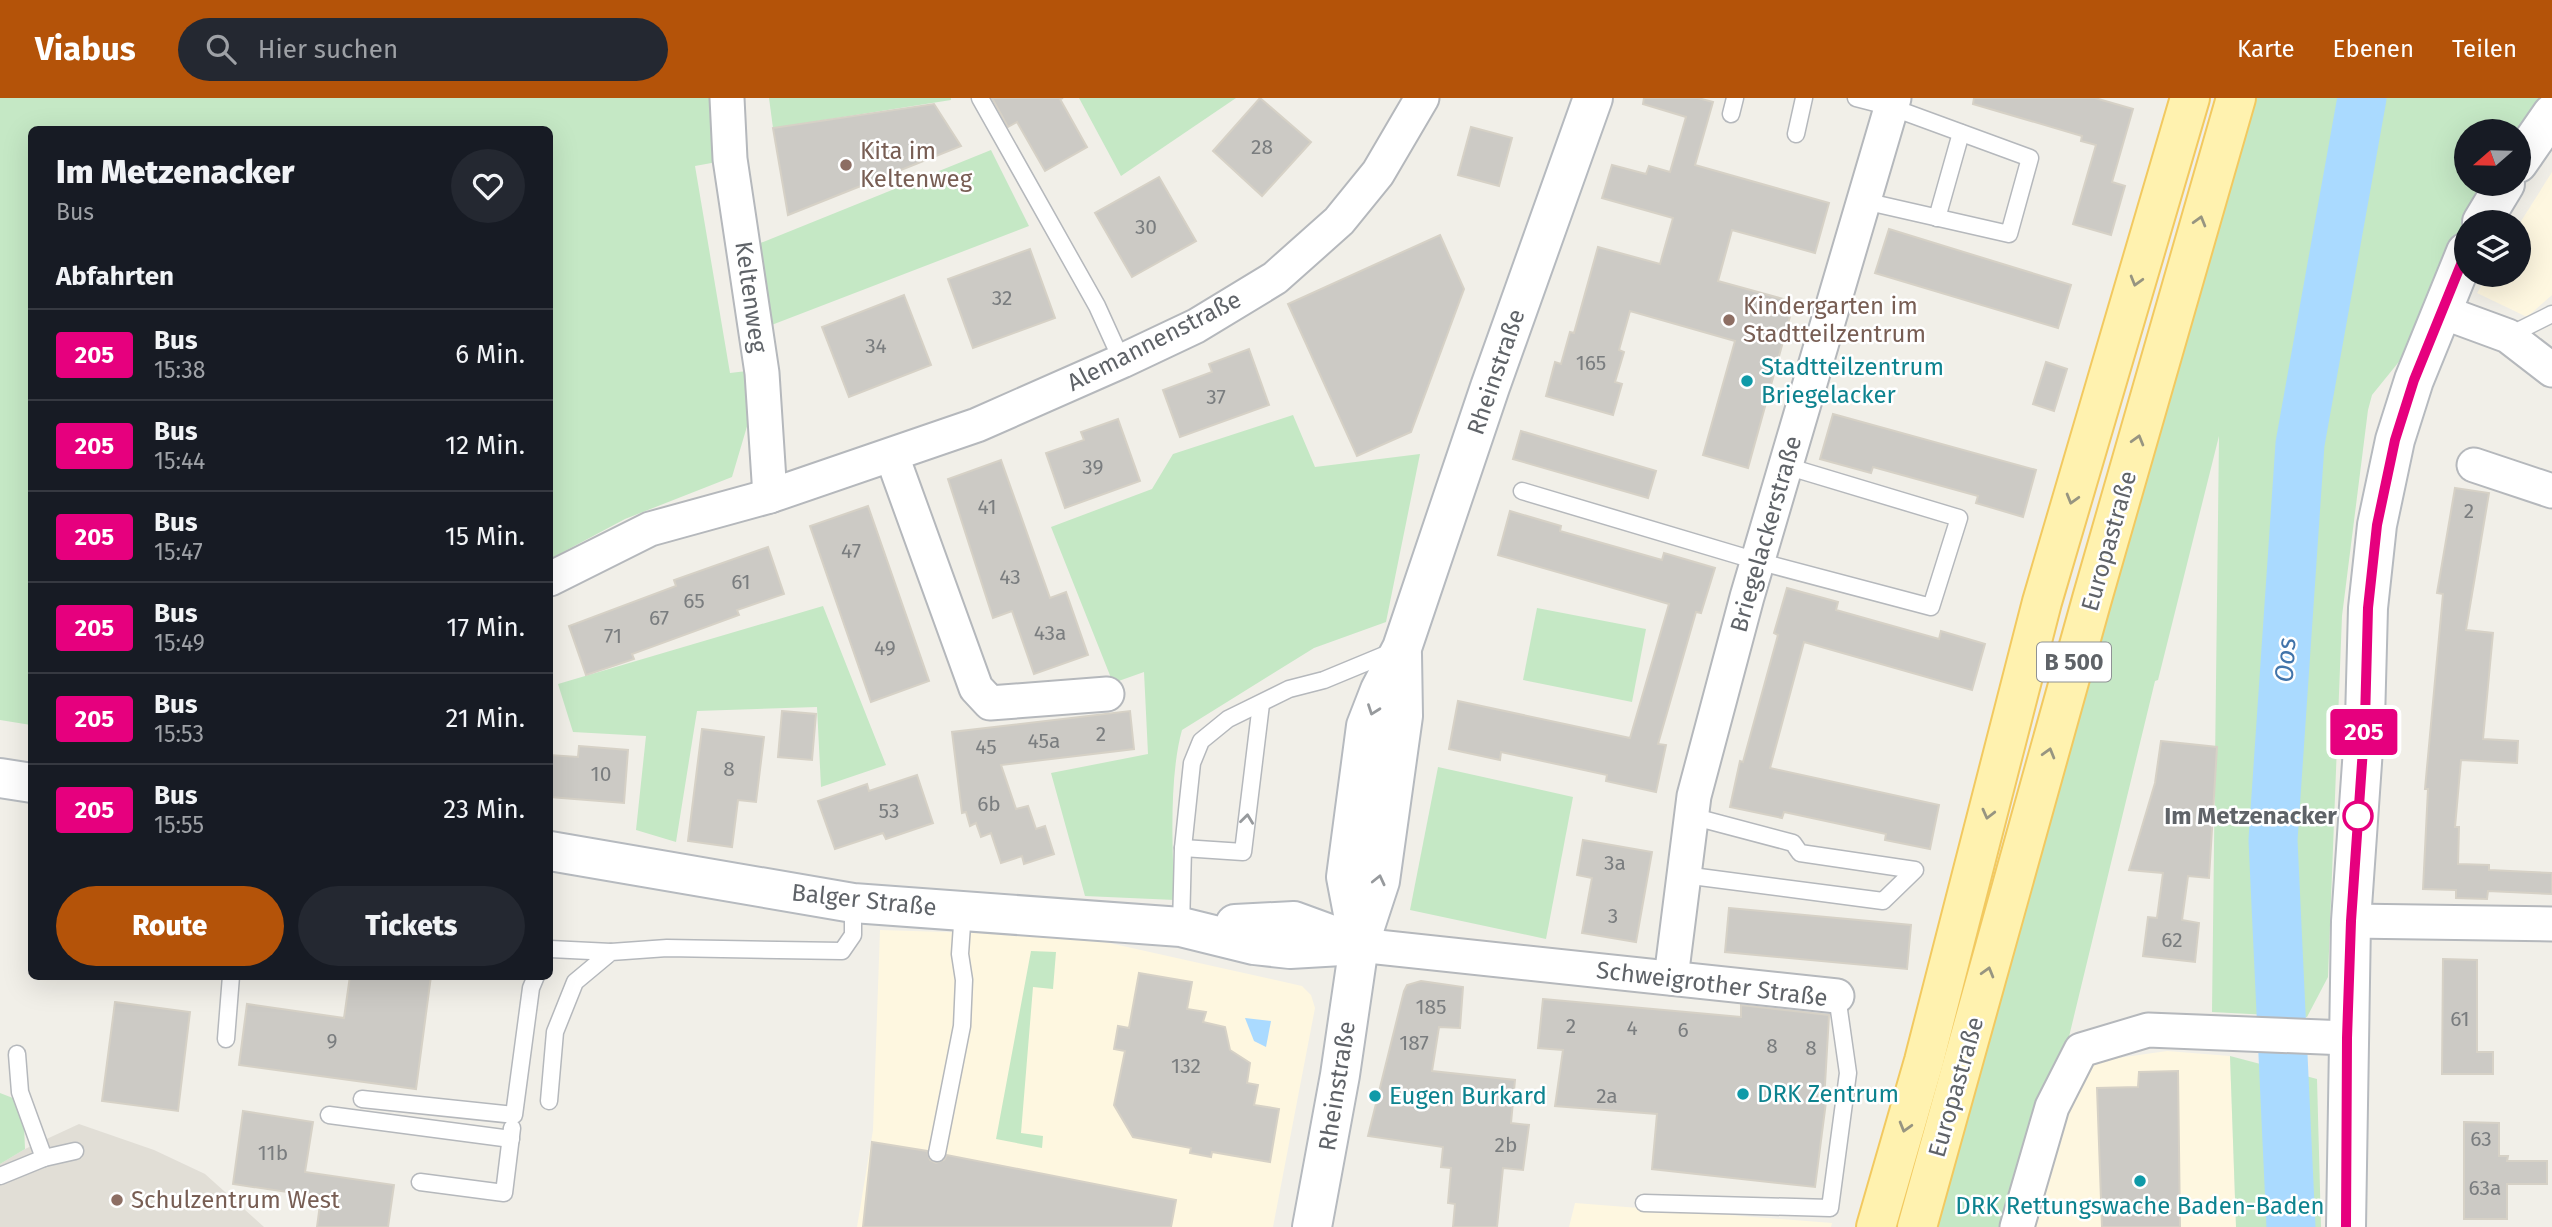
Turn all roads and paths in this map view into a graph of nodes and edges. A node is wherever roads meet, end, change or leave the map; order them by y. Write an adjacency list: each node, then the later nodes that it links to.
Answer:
1 (727, 98): 29 (street, Keltenweg)
2 (980, 98): 22 (lane)
3 (1422, 98): 22 (street, Alemannenstraße)
4 (1593, 98): 32 (street, Rheinstraße)
5 (1735, 98): 11 (lane)
6 (1804, 98): 14 (lane)
7 (1856, 98): 10 (lane)
8 (2190, 98): 68 (main road, Europastraße / B 500, one-way to 68)
9 (2236, 98): 69 (main road, Europastraße / B 500, one-way to 9)
10 (1892, 102): 13 (lane); 16 (street, Briegelackerstraße)
11 (1731, 114)
12 (2552, 114): 15 (street)
13 (1961, 132): 17 (lane); 17 (lane)
14 (1796, 134)
15 (2531, 144)
16 (1864, 201): 17 (lane); 26 (street, Briegelackerstraße)
17 (1937, 218)
18 (2454, 279): 19 (street)
19 (2440, 311): 21 (street); 43 (street)
20 (2552, 314): 21 (lane)
21 (2508, 336): 23 (street)
22 (1122, 361): 24 (street, Alemannenstraße)
23 (2552, 370)
24 (892, 456): 29 (street, Alemannenstraße); 33 (street)
25 (2474, 465): 28 (street)
26 (1786, 466): 30 (street, Briegelackerstraße); 30 (lane)
27 (1522, 491): 30 (lane)
28 (2552, 491)
29 (770, 496): 31 (street, Alemannenstraße)
30 (1757, 561): 37 (street, Briegelackerstraße)
31 (553, 578)
32 (1402, 648): 34 (lane); 46 (street, Rheinstraße)
33 (1107, 694)
34 (1261, 704): 38 (lane); 38 (lane, one-way to 34)
35 (0, 778): 36 (street)
36 (28, 782)
37 (1691, 816): 40 (street, Briegelackerstraße); 40 (lane)
38 (1183, 848): 45 (lane)
39 (553, 852): 41 (street, Balger Straße)
40 (1684, 874): 49 (street, Briegelackerstraße)
41 (853, 903): 42 (street, Balger Straße); 48 (lane)
42 (963, 910): 45 (street, Balger Straße); 62 (lane)
43 (2351, 921): 44 (street); 53 (street)
44 (2552, 924)
45 (1181, 928): 46 (street, Balger Straße)
46 (1359, 945): 49 (street, Schweigrother Straße); 67 (street, Rheinstraße)
47 (553, 949): 48 (lane)
48 (611, 952): 57 (lane)
49 (1671, 978): 52 (street, Schweigrother Straße)
50 (231, 980): 54 (lane)
51 (534, 980): 59 (lane)
52 (1837, 996): 66 (lane, Schweigrother Straße)
53 (2347, 1038): 70 (street); 71 (street)
54 (226, 1039)
55 (17, 1054): 63 (lane)
56 (362, 1099): 59 (lane)
57 (549, 1101)
58 (329, 1115): 60 (lane)
59 (514, 1115): 60 (lane)
60 (511, 1139): 65 (lane)
61 (75, 1151): 63 (lane)
62 (937, 1153)
63 (44, 1158): 64 (lane)
64 (0, 1176)
65 (420, 1182)
66 (1644, 1203)
67 (1312, 1227)
68 (1876, 1227)
69 (1917, 1227)
70 (2017, 1227)
71 (2346, 1227)

